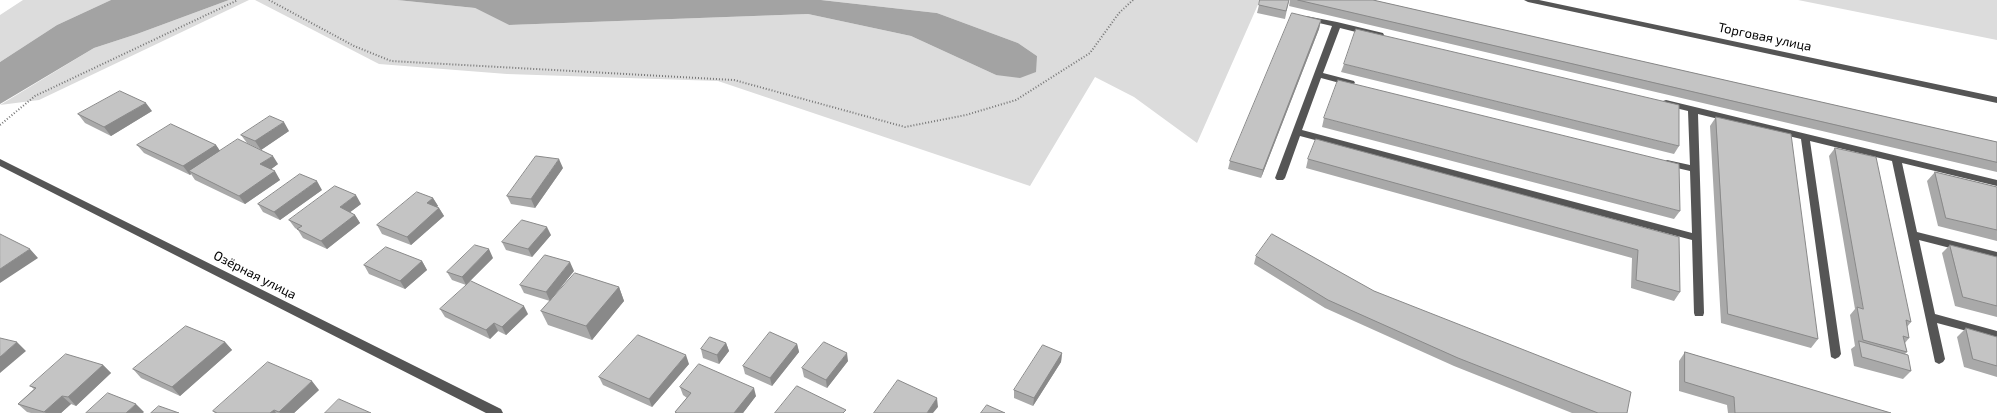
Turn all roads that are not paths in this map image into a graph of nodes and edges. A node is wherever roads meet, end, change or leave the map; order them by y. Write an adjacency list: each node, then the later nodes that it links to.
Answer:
1 (1528, 0): 8 (street, Торговая улица)
2 (1302, 16): 3 (street)
3 (1337, 24): 4 (street); 5 (street)
4 (1392, 37)
5 (1319, 75): 6 (street); 10 (street)
6 (1357, 85)
7 (1654, 100): 9 (street)
8 (1997, 100)
9 (1693, 110): 11 (street); 15 (street)
10 (1298, 132): 16 (street); 19 (street)
11 (1805, 137): 12 (street); 24 (street)
12 (1896, 158): 17 (street); 18 (street)
13 (1656, 160): 15 (street)
14 (0, 162): 26 (street, Озёрная улица)
15 (1694, 169): 19 (street)
16 (1280, 178)
17 (1997, 183)
18 (1913, 235): 20 (street); 22 (street)
19 (1697, 238): 21 (street)
20 (1997, 256)
21 (1699, 313)
22 (1931, 318): 23 (street); 25 (street)
23 (1997, 335)
24 (1835, 354)
25 (1939, 359)
26 (497, 413)

